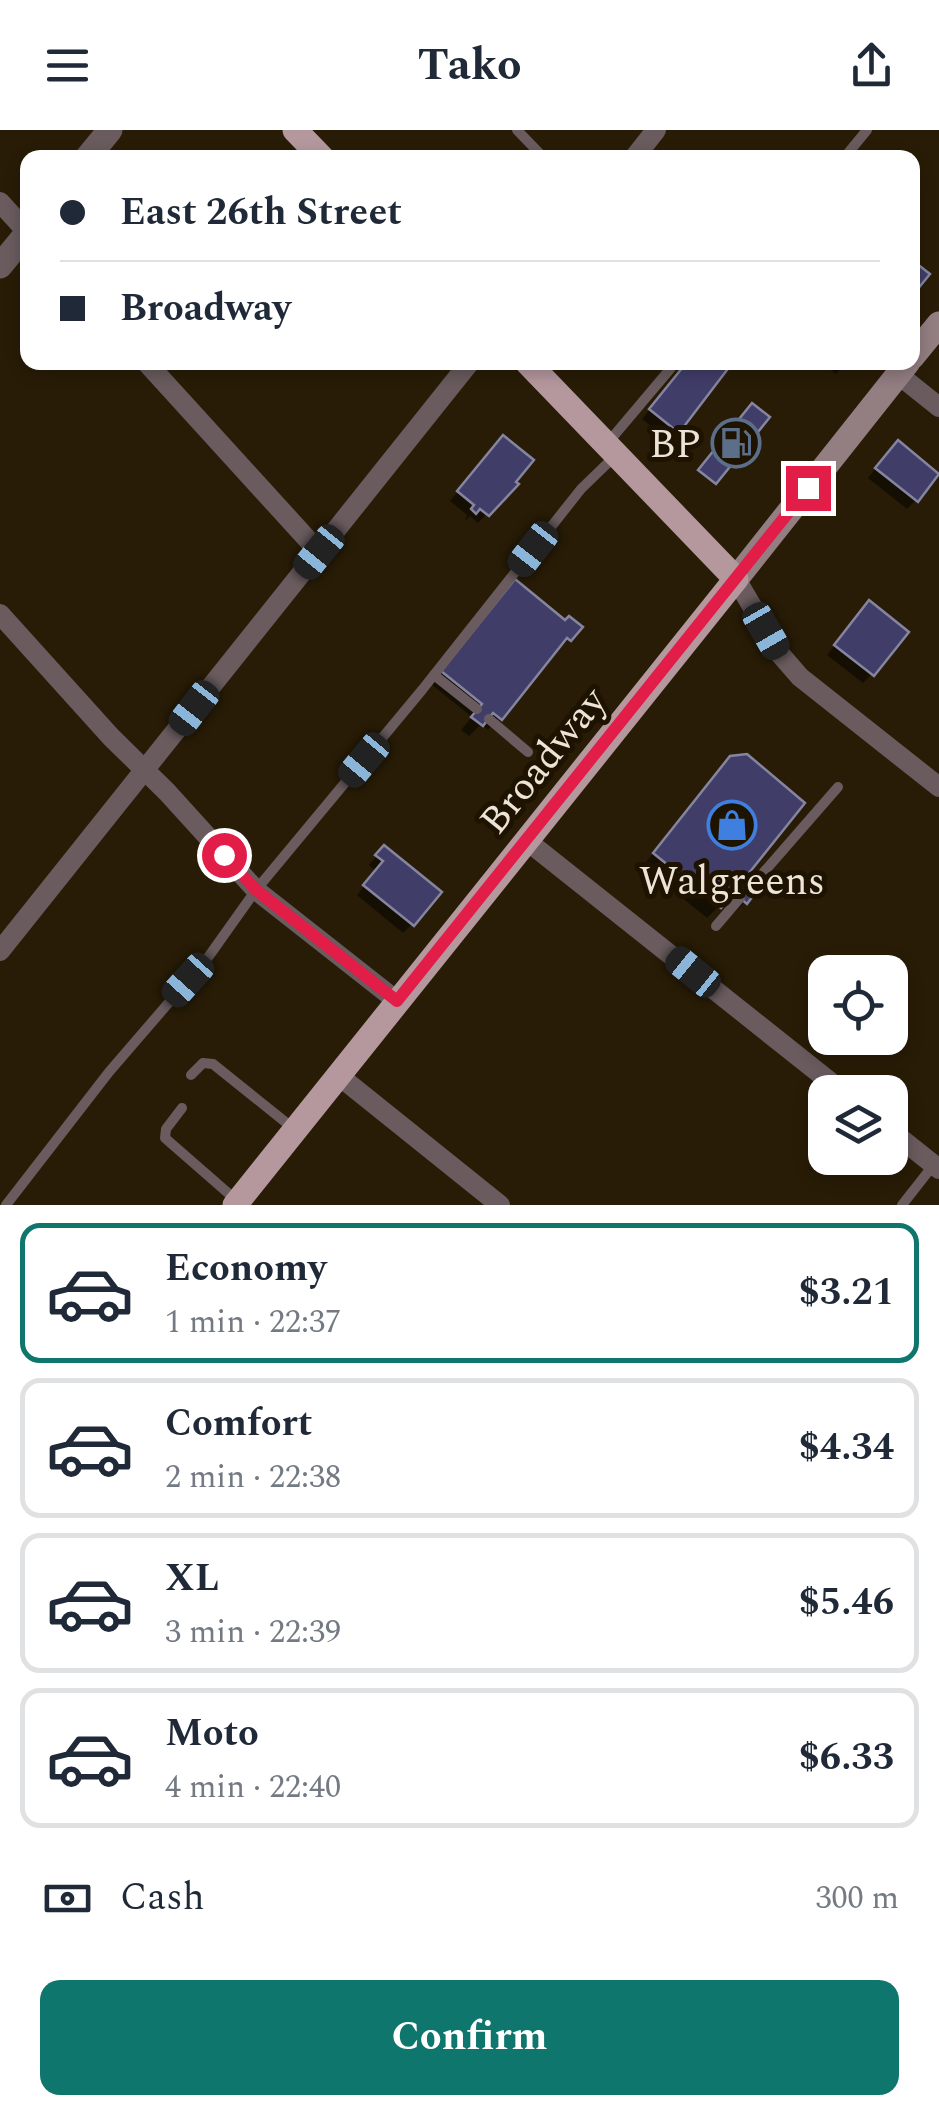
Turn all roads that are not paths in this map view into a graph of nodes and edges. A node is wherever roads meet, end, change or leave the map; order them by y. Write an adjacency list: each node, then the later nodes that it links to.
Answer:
1 (110, 130): 6 (street)
2 (295, 130): 7 (main road)
3 (517, 130): 8 (lane)
4 (656, 130): 9 (street)
5 (866, 130): 10 (lane)
6 (94, 150)
7 (314, 150)
8 (536, 150)
9 (640, 150)
10 (850, 150)
11 (0, 202): 12 (street)
12 (20, 224)
13 (20, 241): 14 (street)
14 (0, 266)
15 (939, 324): 16 (main road, Broadway)
16 (920, 348)
17 (153, 370): 25 (street)
18 (464, 370): 25 (street)
19 (534, 370): 24 (main road)
20 (670, 370): 24 (lane)
21 (902, 370): 26 (main road, Broadway)
22 (910, 370): 23 (street)
23 (939, 407)
24 (610, 451): 26 (main road); 28 (lane)
25 (319, 552): 32 (street)
26 (736, 579): 34 (street); 35 (main road, Broadway)
27 (0, 614): 32 (street)
28 (434, 675): 29 (lane); 37 (lane)
29 (477, 710)
30 (489, 719): 31 (lane)
31 (528, 752)
32 (144, 770): 37 (street); 40 (street)
33 (838, 787): 36 (lane)
34 (939, 787)
35 (526, 840): 41 (main road, Broadway); 43 (street)
36 (757, 880)
37 (256, 890): 41 (street); 50 (lane)
38 (740, 898): 39 (lane)
39 (716, 926)
40 (0, 950)
41 (397, 1001): 44 (main road, Broadway)
42 (191, 1075): 46 (lane)
43 (822, 1075)
44 (338, 1076): 46 (main road, Broadway); 51 (street)
45 (182, 1108): 49 (lane)
46 (295, 1129): 49 (main road, Broadway)
47 (908, 1143): 48 (street)
48 (937, 1164): 52 (lane)
49 (239, 1204)
50 (6, 1205)
51 (500, 1205)
52 (902, 1205)

